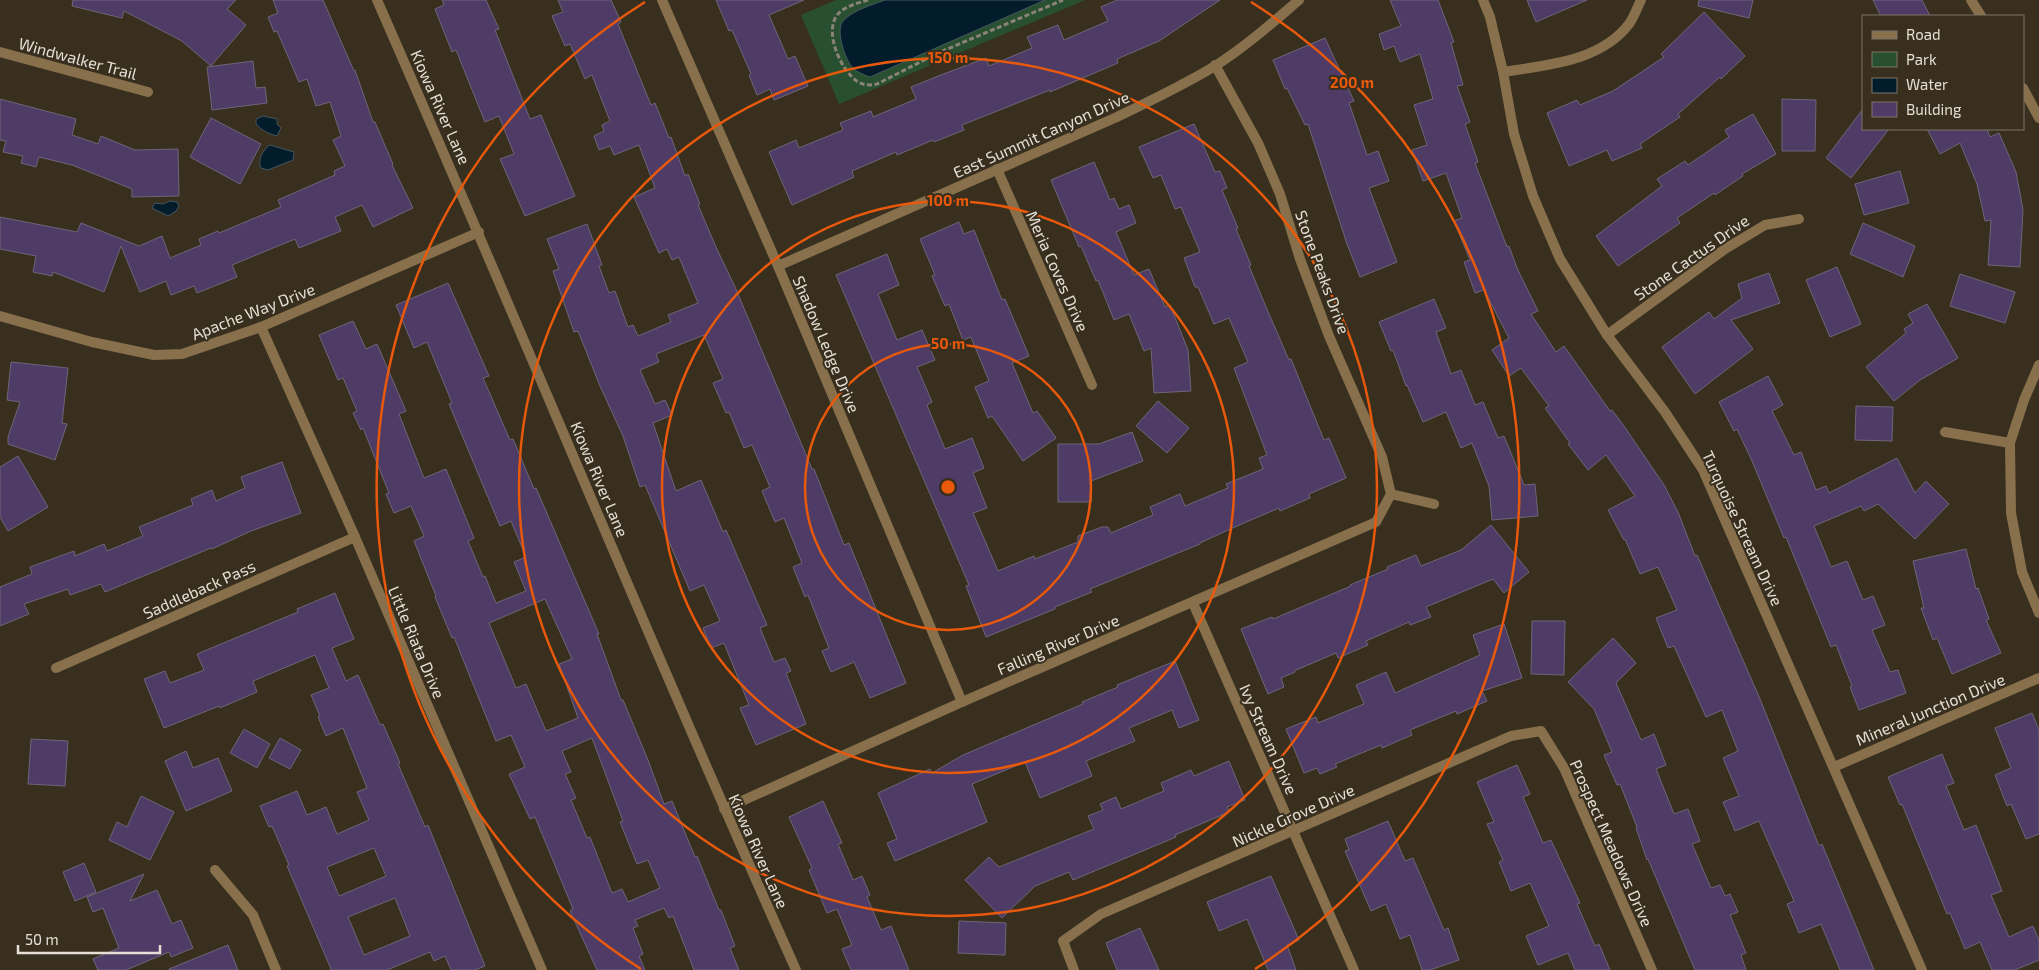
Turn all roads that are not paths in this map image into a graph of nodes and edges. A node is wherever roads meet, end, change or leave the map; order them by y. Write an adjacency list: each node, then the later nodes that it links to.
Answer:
1 (378, 0): 16 (street, Kiowa River Lane)
2 (662, 0): 17 (street, Shadow Ledge Drive)
3 (1299, 0): 9 (street, East Summit Canyon Drive)
4 (1483, 0): 10 (street, Turquoise Stream Drive)
5 (1641, 0): 10 (street)
6 (1971, 0): 7 (street)
7 (1980, 15)
8 (0, 52): 12 (street, Windwalker Trail)
9 (1215, 66): 14 (street, East Summit Canyon Drive); 25 (street, Stone Peaks Drive)
10 (1503, 72): 20 (street, Turquoise Stream Drive)
11 (2024, 90): 13 (street)
12 (148, 92)
13 (2039, 118)
14 (997, 169): 17 (street, East Summit Canyon Drive); 22 (street, Meria Coves Drive)
15 (1799, 219): 20 (street, Stone Cactus Drive)
16 (479, 232): 19 (street, Apache Way Drive); 35 (street, Kiowa River Lane)
17 (778, 266): 32 (street, Shadow Ledge Drive)
18 (0, 316): 19 (street, Apache Way Drive)
19 (261, 328): 27 (street, Little Riata Drive)
20 (1607, 335): 34 (street, Turquoise Stream Drive)
21 (2039, 365): 24 (street)
22 (1092, 385)
23 (1945, 432): 24 (street)
24 (2010, 443): 29 (street)
25 (1391, 494): 26 (street); 28 (street, Falling River Drive)
26 (1434, 504)
27 (355, 537): 30 (street, Saddleback Pass); 39 (street, Little Riata Drive)
28 (1193, 603): 32 (street, Falling River Drive); 36 (street, Ivy Stream Drive)
29 (2039, 613)
30 (56, 668)
31 (2039, 678): 34 (street, Mineral Junction Drive)
32 (962, 702): 35 (street, Falling River Drive)
33 (1541, 731): 36 (street, Nickle Grove Drive); 43 (street, Prospect Meadows Drive)
34 (1834, 767): 44 (street, Turquoise Stream Drive)
35 (724, 808): 40 (street, Kiowa River Lane)
36 (1293, 832): 41 (street, Nickle Grove Drive); 42 (street, Ivy Stream Drive)
37 (215, 870): 38 (street)
38 (276, 970)
39 (542, 970)
40 (796, 970)
41 (1074, 970)
42 (1354, 970)
43 (1652, 970)
44 (1922, 970)

